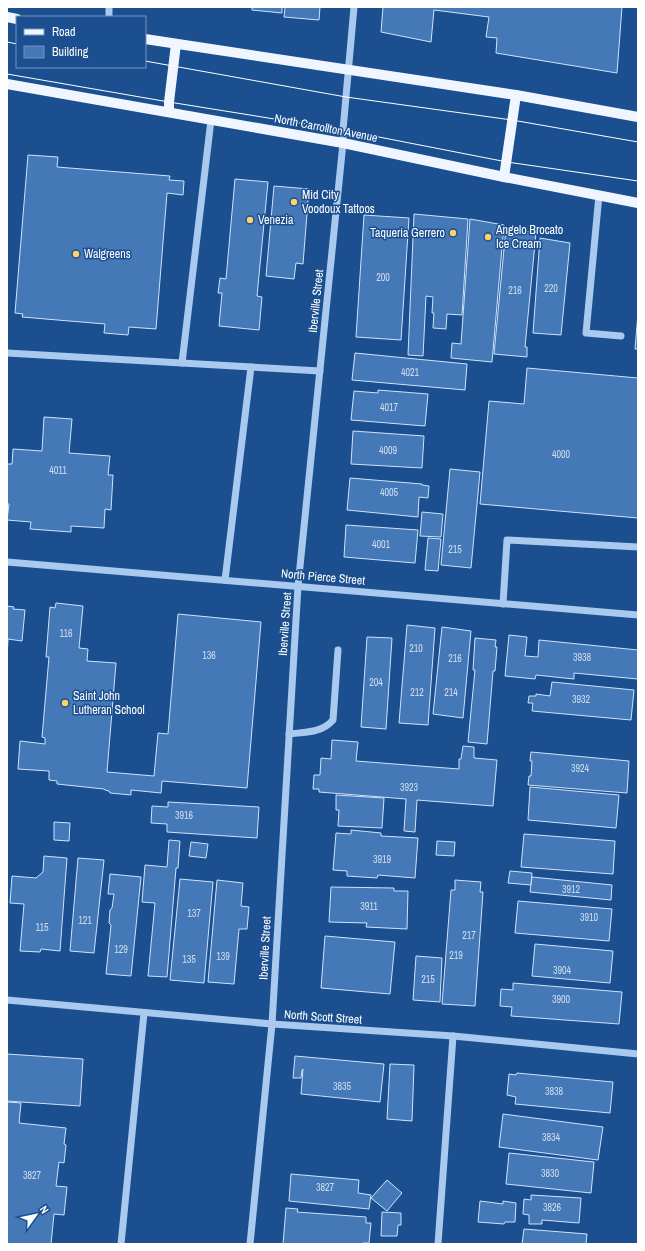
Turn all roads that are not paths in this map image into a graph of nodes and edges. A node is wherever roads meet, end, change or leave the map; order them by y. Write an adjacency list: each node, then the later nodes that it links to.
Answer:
1 (354, 7): 4 (street, Iberville Street)
2 (146, 39): 3 (main road)
3 (176, 44): 4 (main road); 7 (main road)
4 (349, 70): 6 (main road); 10 (street, Iberville Street)
5 (7, 84): 7 (main road, North Carrollton Avenue)
6 (516, 95): 8 (main road); 11 (main road)
7 (169, 112): 9 (main road, North Carrollton Avenue)
8 (638, 117)
9 (211, 120): 10 (main road, North Carrollton Avenue); 16 (street)
10 (343, 143): 11 (main road, North Carrollton Avenue); 18 (street, Iberville Street)
11 (504, 177): 12 (main road, North Carrollton Avenue)
12 (599, 195): 13 (main road, North Carrollton Avenue); 14 (street)
13 (638, 203)
14 (621, 336)
15 (7, 353): 16 (street)
16 (182, 364): 17 (street)
17 (251, 367): 18 (street); 21 (street)
18 (320, 372): 22 (street, Iberville Street)
19 (638, 547): 23 (street)
20 (7, 562): 21 (street, North Pierce Street)
21 (225, 580): 22 (street, North Pierce Street)
22 (298, 586): 23 (street, North Pierce Street); 26 (street, Iberville Street)
23 (503, 604): 24 (street, North Pierce Street)
24 (638, 615)
25 (338, 650): 26 (street)
26 (289, 734): 29 (street, Iberville Street)
27 (7, 1000): 28 (street, North Scott Street)
28 (144, 1012): 29 (street, North Scott Street); 32 (street)
29 (272, 1024): 30 (street, North Scott Street); 33 (street, Iberville Street)
30 (453, 1036): 31 (street, North Scott Street); 34 (street)
31 (638, 1054)
32 (121, 1244)
33 (250, 1244)
34 (438, 1244)

